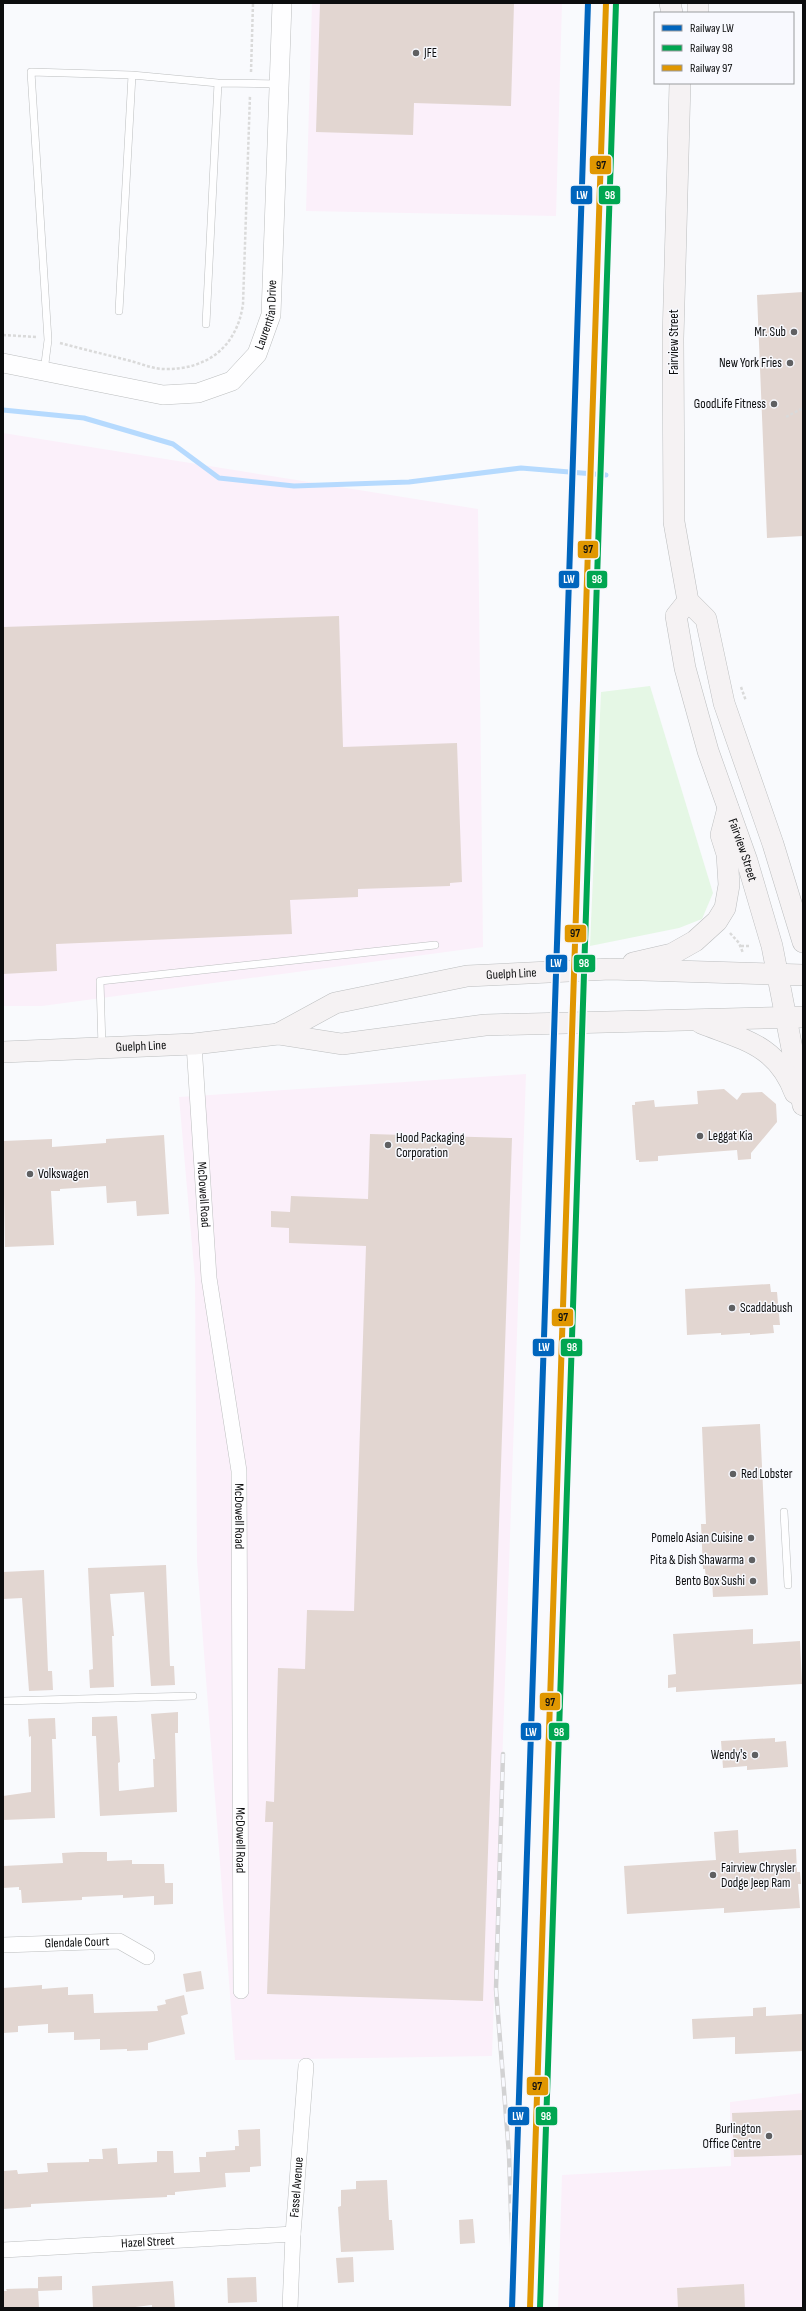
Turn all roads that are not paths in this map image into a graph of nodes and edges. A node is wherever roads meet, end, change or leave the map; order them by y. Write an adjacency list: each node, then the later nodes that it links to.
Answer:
1 (282, 3): 4 (street, Laurentian Drive)
2 (132, 75): 3 (lane); 6 (lane); 9 (lane)
3 (218, 82): 4 (lane); 7 (lane)
4 (279, 84): 9 (street, Laurentian Drive)
5 (680, 84): 10 (main road, Fairview Street)
6 (119, 311)
7 (206, 324)
8 (3, 363): 9 (street, Laurentian Drive)
9 (44, 371)
10 (688, 601): 11 (main road, Fairview Street); 12 (main road)
11 (728, 808): 16 (main road); 17 (main road, Fairview Street)
12 (785, 883): 13 (main road); 14 (main road)
13 (803, 907)
14 (803, 942)
15 (435, 945): 23 (lane)
16 (610, 969): 17 (main road, Guelph Line); 21 (main road, Guelph Line)
17 (778, 974): 18 (main road, Guelph Line); 19 (main road, Fairview Street)
18 (803, 975)
19 (795, 1017): 20 (main road, Guelph Line); 25 (main road, Fairview Street)
20 (693, 1020): 21 (main road, Guelph Line); 26 (main road)
21 (278, 1034): 22 (main road, Guelph Line)
22 (194, 1044): 23 (main road, Guelph Line); 33 (street, McDowell Road)
23 (102, 1047): 24 (main road, Guelph Line)
24 (3, 1052)
25 (803, 1105)
26 (803, 1111)
27 (784, 1512): 28 (lane)
28 (788, 1585)
29 (193, 1696): 30 (lane)
30 (3, 1701)
31 (3, 1945): 32 (street, Glendale Court)
32 (147, 1956)
33 (241, 1991)
34 (306, 2066): 35 (street, Fassel Avenue)
35 (293, 2234): 36 (street, Hazel Street); 37 (street, Fassel Avenue)
36 (3, 2250)
37 (290, 2308)

